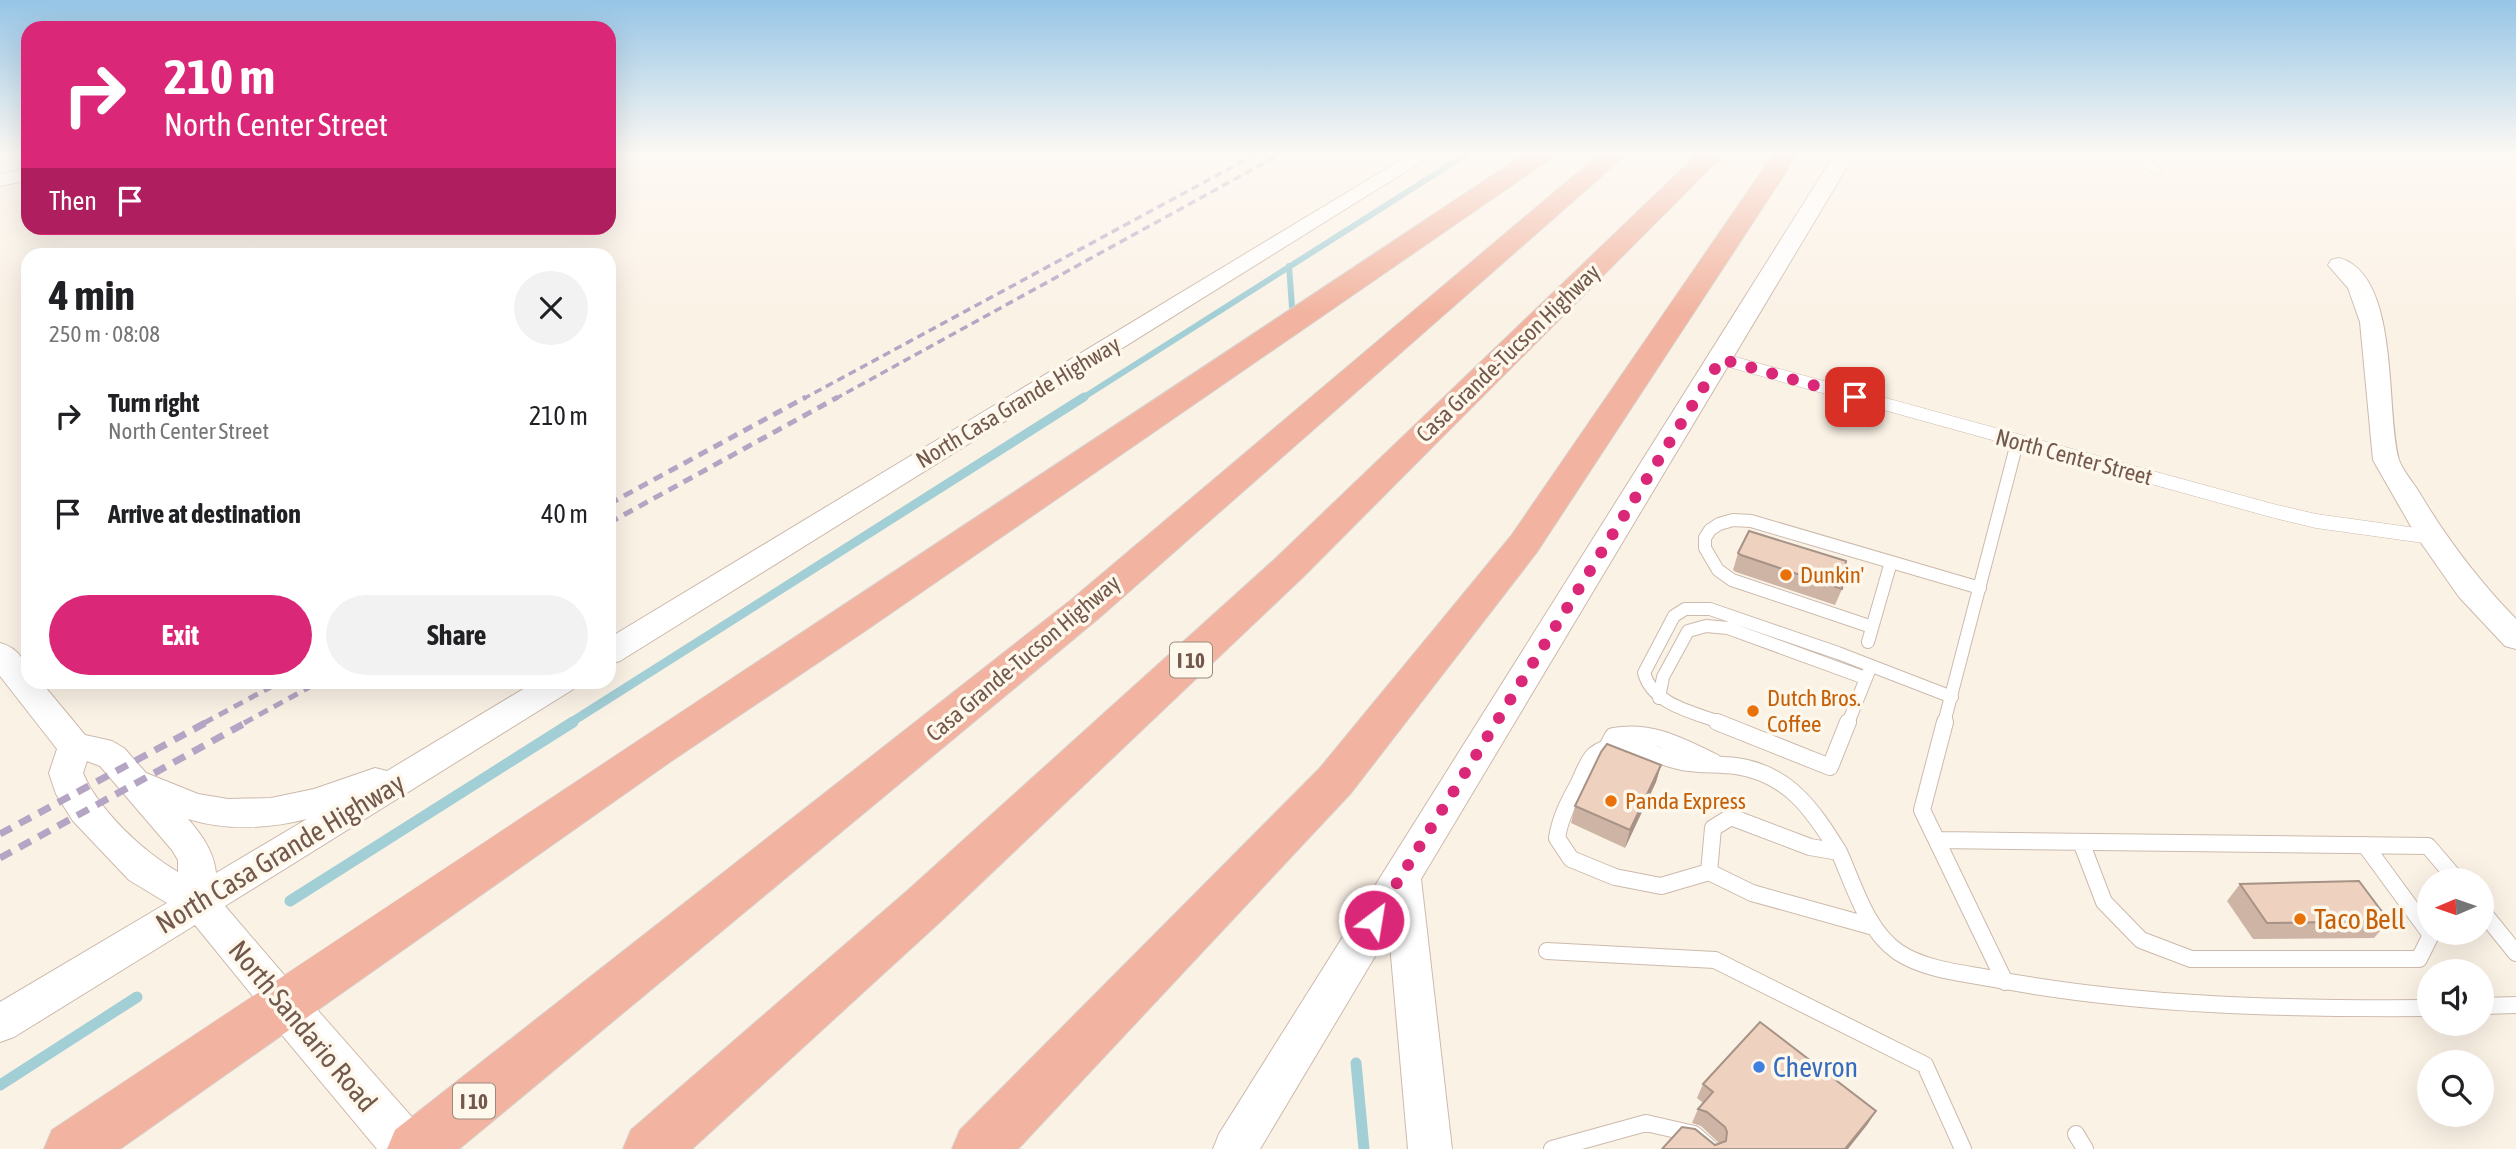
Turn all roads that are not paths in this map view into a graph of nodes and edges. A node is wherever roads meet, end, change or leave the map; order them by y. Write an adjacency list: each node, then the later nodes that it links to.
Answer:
1 (1339, 206): 16 (street, North Casa Grande Highway)
2 (1465, 206): 40 (highway)
3 (1555, 206): 47 (highway, Casa Grande-Tucson Highway / I 10)
4 (1659, 206): 48 (highway, Casa Grande-Tucson Highway / I 10)
5 (1751, 206): 49 (highway)
6 (1814, 206): 8 (street)
7 (2339, 265): 10 (street)
8 (1721, 359): 9 (street, North Center Street); 33 (street)
9 (2017, 443): 10 (street, North Center Street); 12 (lane)
10 (2431, 537): 14 (street)
11 (1891, 562): 12 (lane); 13 (lane); 13 (lane)
12 (1980, 588): 22 (lane)
13 (1872, 627): 15 (lane)
14 (2516, 639)
15 (1868, 642)
16 (616, 649)
17 (0, 654): 19 (street)
18 (1868, 672): 22 (lane); 23 (lane); 23 (lane); 23 (lane)
19 (21, 680)
20 (28, 689): 25 (street)
21 (550, 689): 24 (street, North Casa Grande Highway)
22 (1952, 697): 27 (lane)
23 (1659, 698)
24 (515, 711): 26 (street); 34 (street, North Casa Grande Highway)
25 (75, 747): 26 (street); 34 (street, North Sandario Road)
26 (137, 783): 34 (street)
27 (1937, 840): 28 (lane); 39 (lane)
28 (2081, 842): 29 (lane); 29 (lane)
29 (2365, 845): 31 (lane)
30 (1839, 852): 32 (lane); 32 (lane); 36 (lane)
31 (2447, 868)
32 (1709, 872): 36 (lane)
33 (1402, 874): 50 (street); 51 (street)
34 (219, 926): 40 (street, North Sandario Road); 44 (street, North Casa Grande Highway)
35 (2494, 926): 38 (lane)
36 (1874, 928): 39 (lane)
37 (1547, 951): 54 (lane)
38 (2516, 953)
39 (2005, 982): 43 (lane)
40 (283, 1003): 45 (highway); 46 (main road, North Sandario Road)
41 (2516, 1005): 42 (lane)
42 (2494, 1006)
43 (2417, 1008)
44 (0, 1024)
45 (72, 1149)
46 (408, 1149)
47 (415, 1149)
48 (651, 1149)
49 (980, 1149)
50 (1235, 1149)
51 (1430, 1149)
52 (1552, 1149): 53 (lane)
53 (1711, 1149)
54 (1963, 1149)

